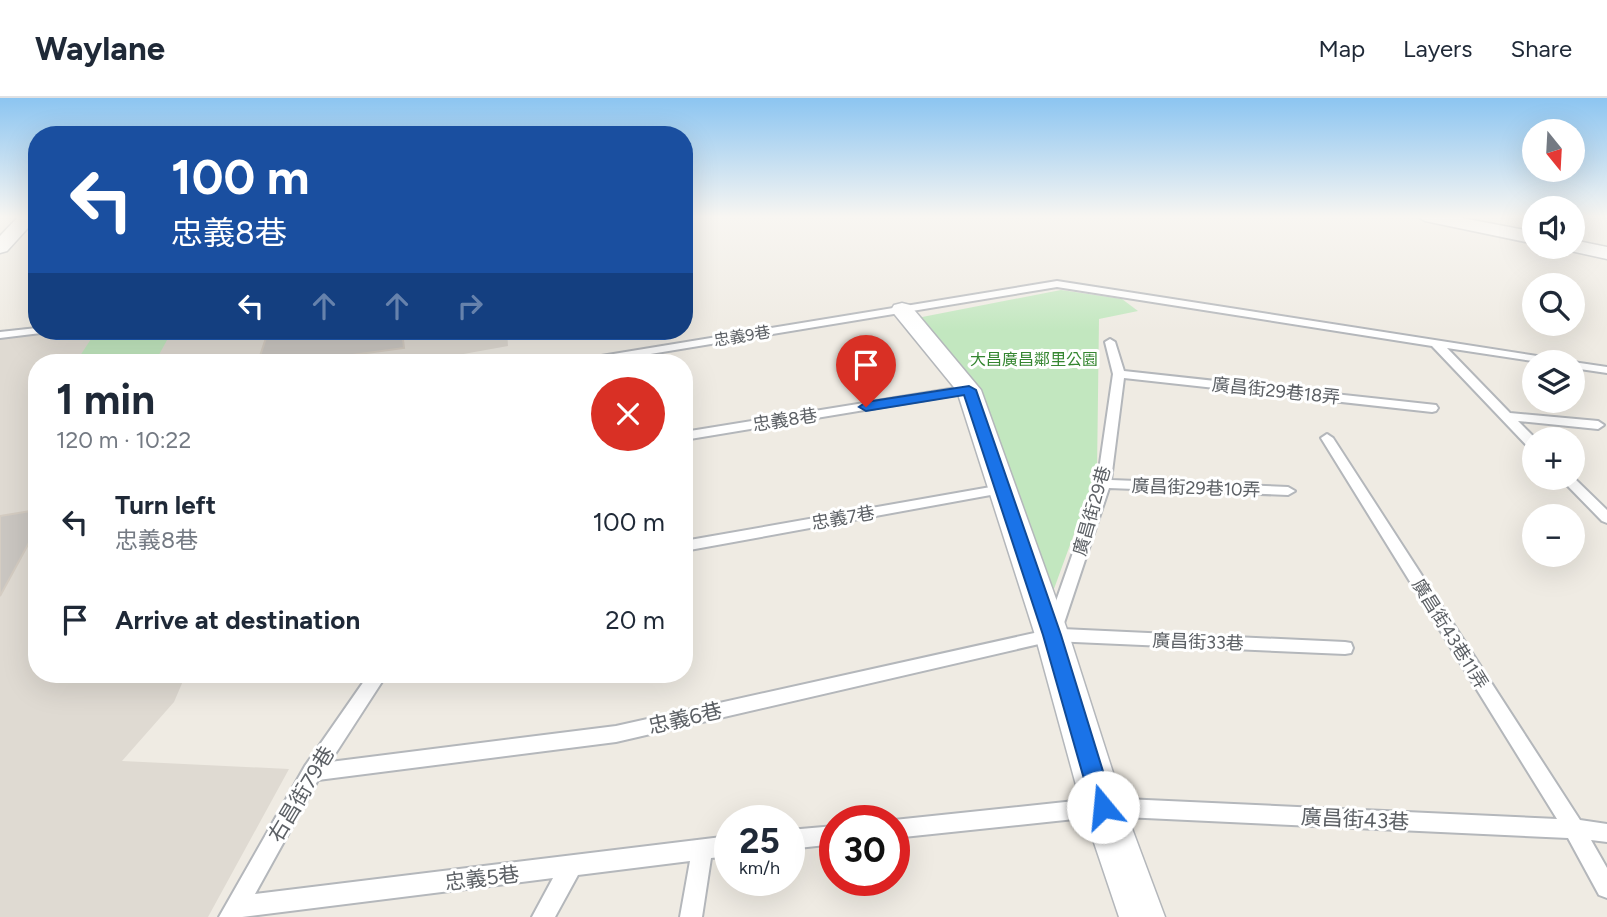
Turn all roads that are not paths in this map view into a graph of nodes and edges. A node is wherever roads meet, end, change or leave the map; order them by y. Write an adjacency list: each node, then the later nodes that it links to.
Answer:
1 (902, 310): 5 (lane, 忠義9巷); 6 (lane, 忠義9巷); 11 (street)
2 (28, 332): 3 (lane)
3 (0, 335)
4 (1110, 342): 10 (lane, 廣昌街29巷)
5 (1436, 343): 7 (lane, 忠義9巷); 13 (lane)
6 (632, 354)
7 (1522, 356)
8 (1585, 367): 9 (lane)
9 (1607, 370)
10 (1119, 374): 12 (lane, 廣昌街29巷18弄); 18 (lane, 廣昌街29巷)
11 (969, 390): 16 (lane, 忠義8巷); 19 (street)
12 (1432, 408)
13 (1506, 416): 14 (lane); 15 (lane)
14 (1598, 425)
15 (1522, 433)
16 (693, 435)
17 (1327, 438): 30 (lane, 廣昌街43巷11弄)
18 (1104, 484): 21 (lane, 廣昌街29巷10弄); 24 (lane, 廣昌街29巷)
19 (1002, 489): 23 (lane, 忠義7巷); 24 (street)
20 (1579, 490): 22 (lane)
21 (1288, 491)
22 (1607, 518)
23 (693, 544)
24 (1052, 635): 25 (lane, 廣昌街33巷); 27 (lane, 忠義6巷); 28 (street)
25 (1345, 648)
26 (372, 683): 27 (lane, 右昌街79巷)
27 (312, 772): 36 (lane, 右昌街79巷)
28 (1103, 807): 29 (lane); 30 (lane, 廣昌街43巷); 39 (street)
29 (910, 827)
30 (1574, 829): 31 (lane, 廣昌街43巷); 35 (lane, 廣昌街43巷11弄)
31 (1607, 834)
32 (714, 848): 33 (lane, 忠義5巷)
33 (702, 849): 34 (lane, 忠義5巷); 38 (lane)
34 (570, 867): 36 (lane, 忠義5巷); 37 (lane)
35 (1607, 888)
36 (232, 912)
37 (543, 917)
38 (691, 917)
39 (1142, 917)

